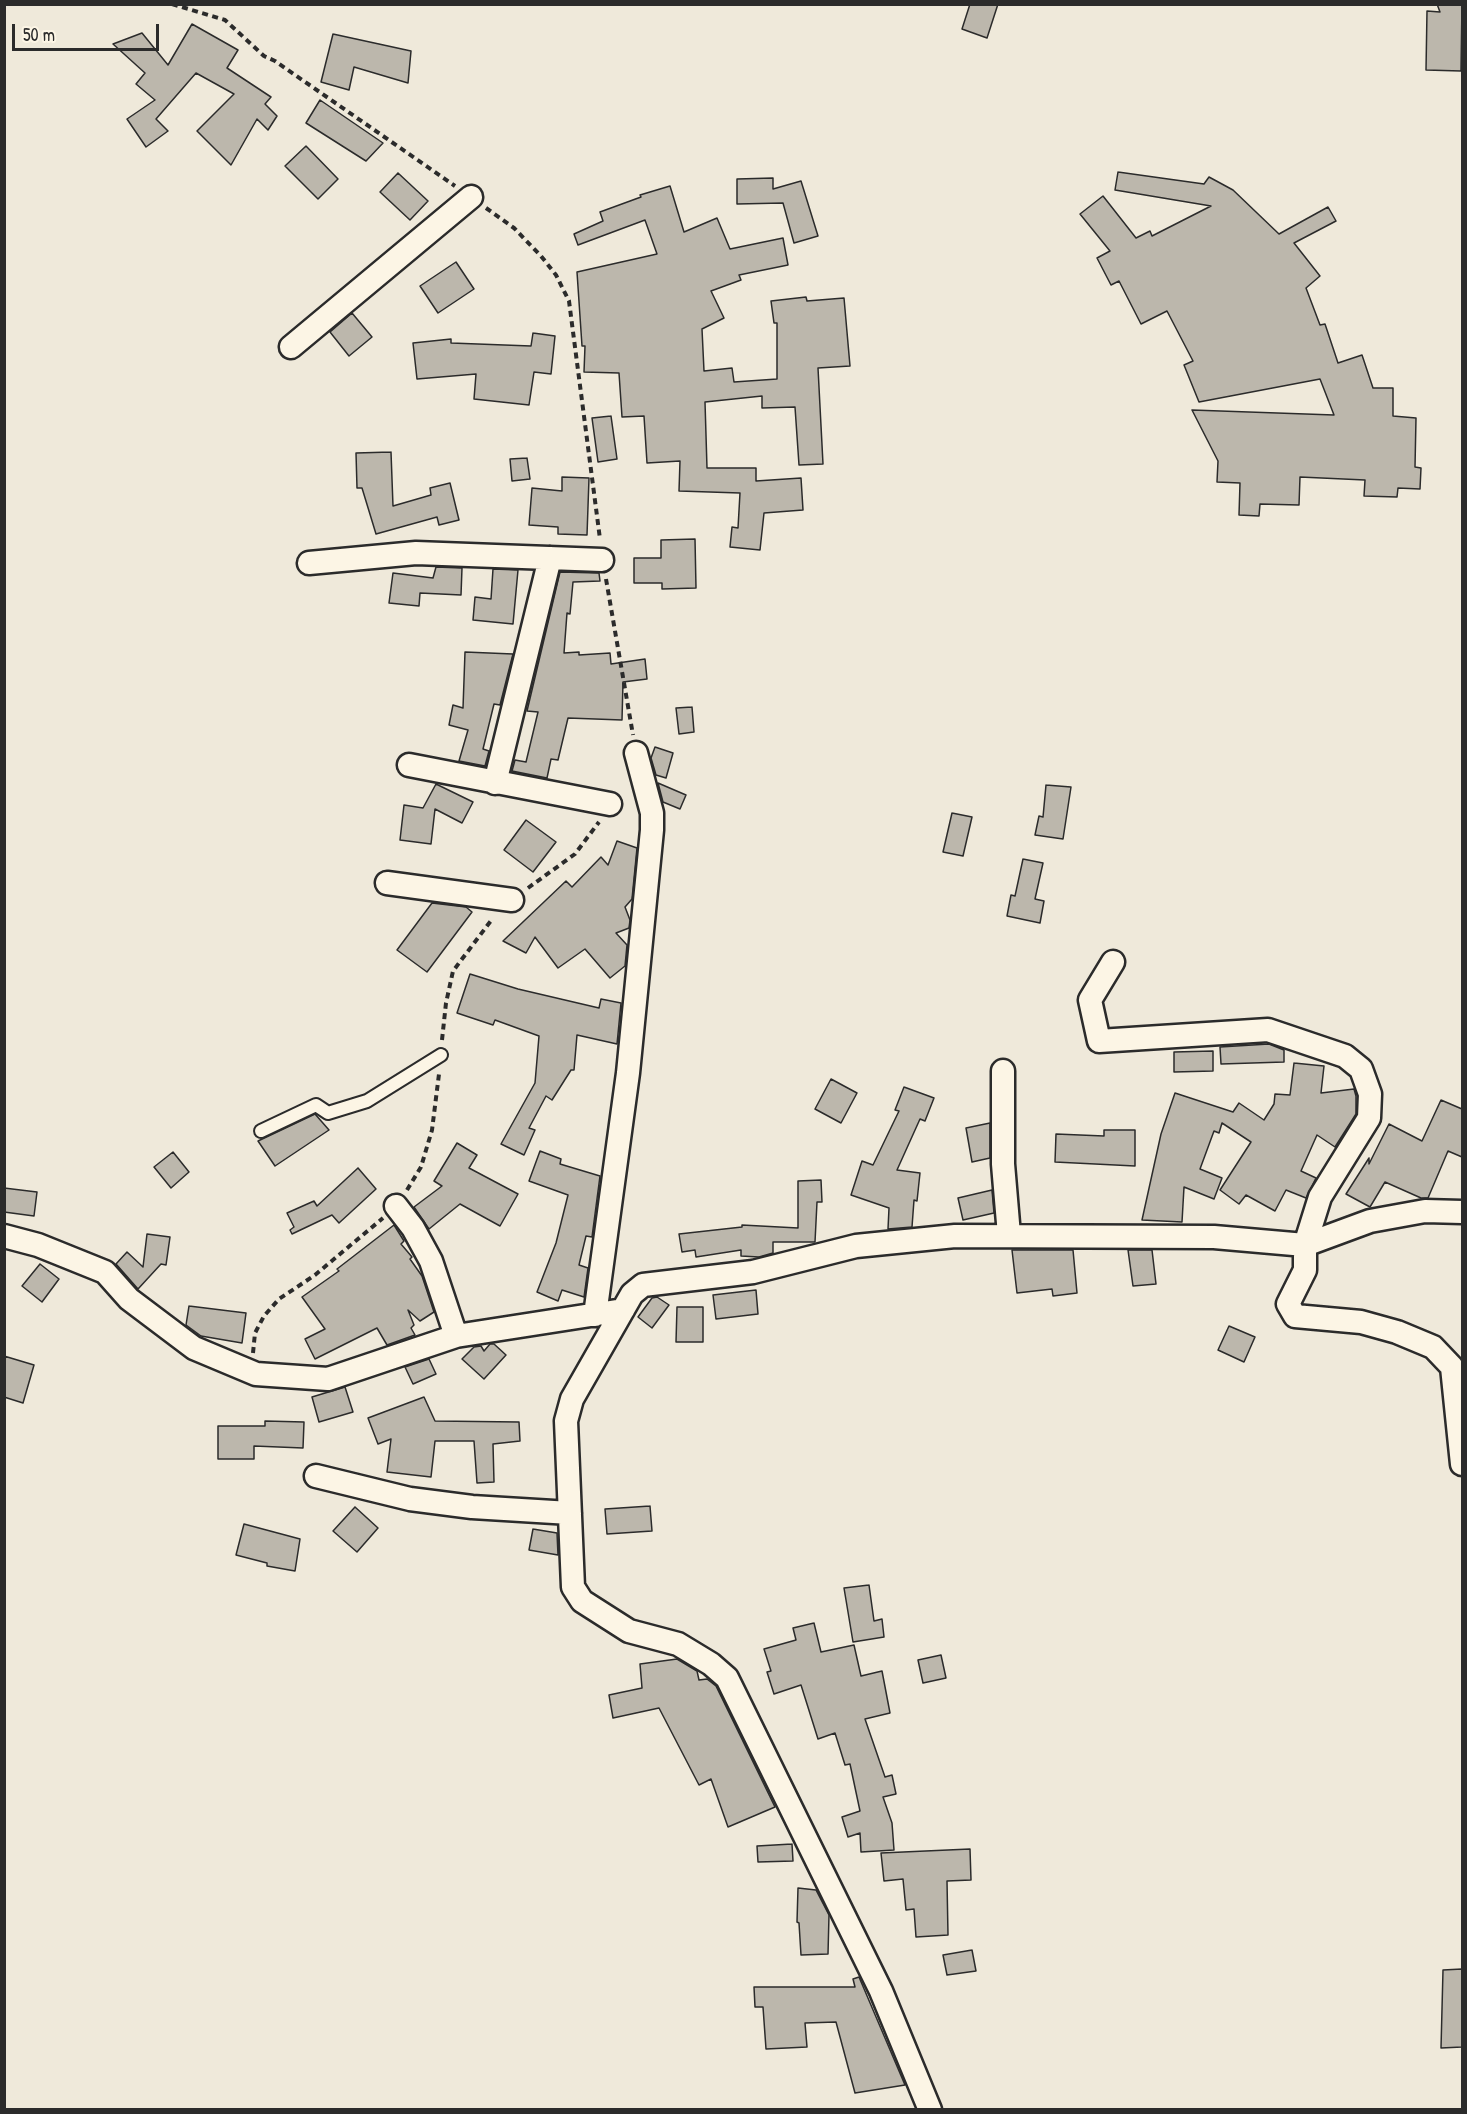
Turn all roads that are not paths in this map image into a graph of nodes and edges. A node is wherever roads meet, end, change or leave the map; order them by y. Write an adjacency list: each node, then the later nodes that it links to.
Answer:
1 (471, 197): 2 (street)
2 (291, 347)
3 (550, 558): 4 (street); 5 (street); 8 (street)
4 (602, 560)
5 (309, 563)
6 (636, 753): 22 (street)
7 (409, 765): 8 (street)
8 (495, 783): 9 (street)
9 (610, 804)
10 (387, 883): 11 (street)
11 (512, 900)
12 (1113, 962): 20 (street)
13 (441, 1055): 15 (lane)
14 (1003, 1071): 18 (street)
15 (261, 1131)
16 (396, 1206): 23 (street)
17 (1462, 1212): 20 (street)
18 (1009, 1235): 20 (street); 21 (street)
19 (4, 1236): 23 (street)
20 (1305, 1245): 24 (street)
21 (623, 1310): 22 (street); 26 (street)
22 (595, 1315): 23 (street)
23 (456, 1336)
24 (1462, 1464)
25 (316, 1476): 26 (street)
26 (570, 1513): 27 (street)
27 (930, 2109)

